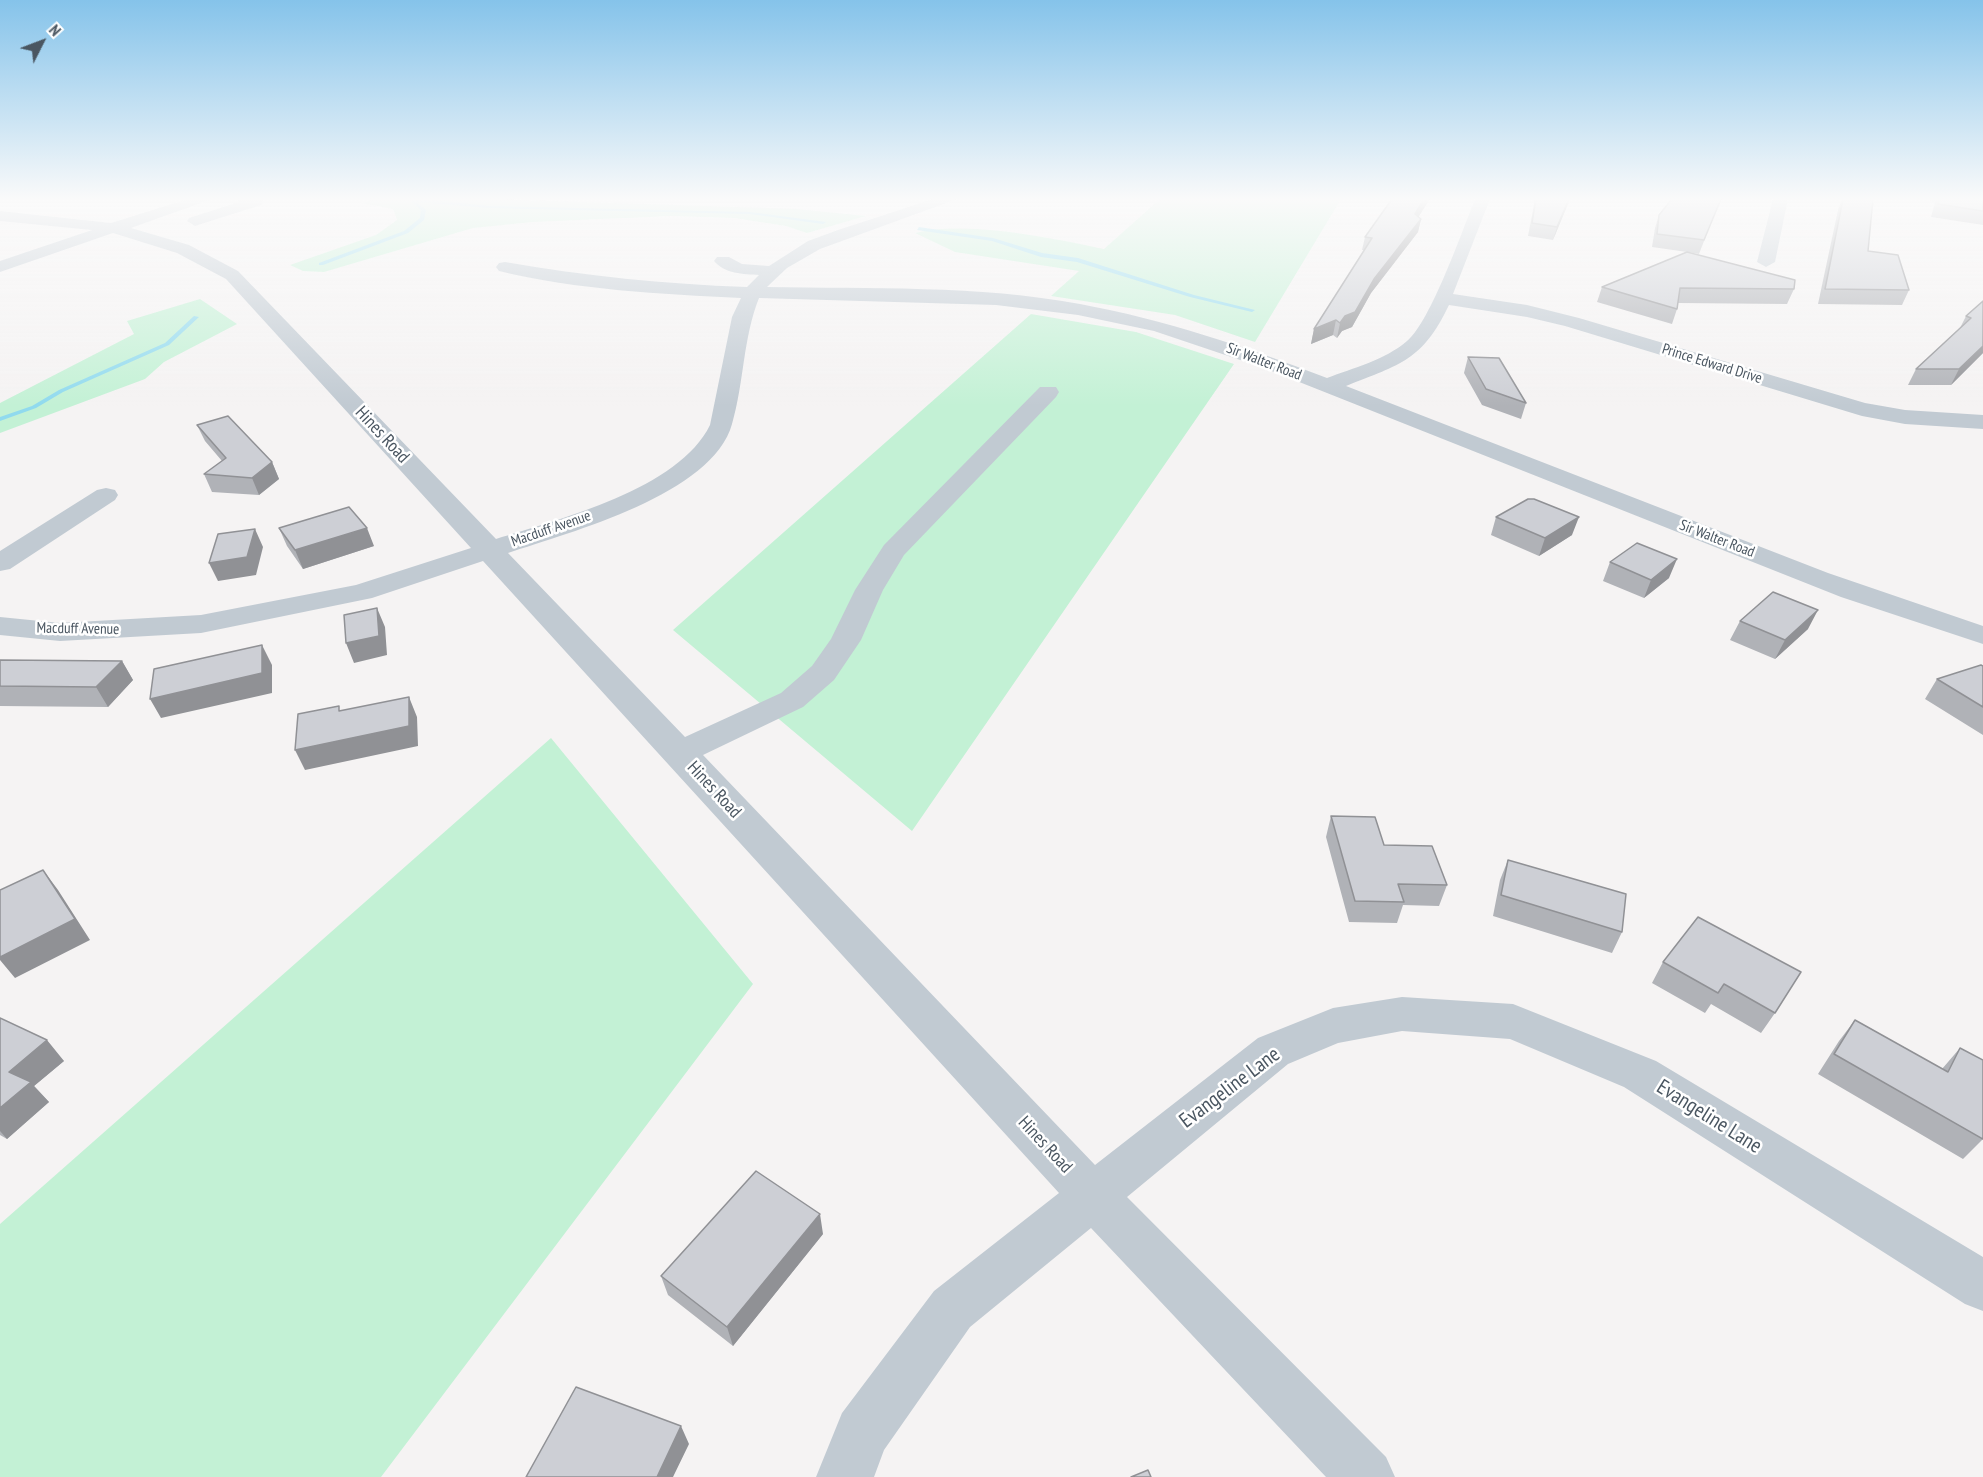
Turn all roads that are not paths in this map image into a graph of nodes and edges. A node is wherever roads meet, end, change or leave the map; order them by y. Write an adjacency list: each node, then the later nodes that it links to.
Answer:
1 (219, 268): 13 (street, Hines Road)
2 (509, 268): 7 (street, Sir Walter Road)
3 (737, 268): 6 (street)
4 (777, 268): 6 (street, Macduff Avenue)
5 (1454, 268): 8 (street)
6 (774, 271): 7 (street, Macduff Avenue)
7 (753, 291): 9 (street, Sir Walter Road); 13 (street, Macduff Avenue)
8 (1442, 298): 9 (street); 11 (street, Prince Edward Drive)
9 (1327, 386): 16 (street, Sir Walter Road)
10 (1048, 392): 17 (street)
11 (1983, 423)
12 (106, 495): 14 (street)
13 (491, 549): 15 (street, Macduff Avenue); 17 (street, Hines Road)
14 (0, 563)
15 (0, 626)
16 (1983, 635)
17 (680, 753): 18 (street, Hines Road)
18 (1093, 1196): 19 (street, Evangeline Lane); 20 (street, Evangeline Lane); 21 (street, Hines Road)
19 (1983, 1286)
20 (845, 1477)
21 (1366, 1477)

